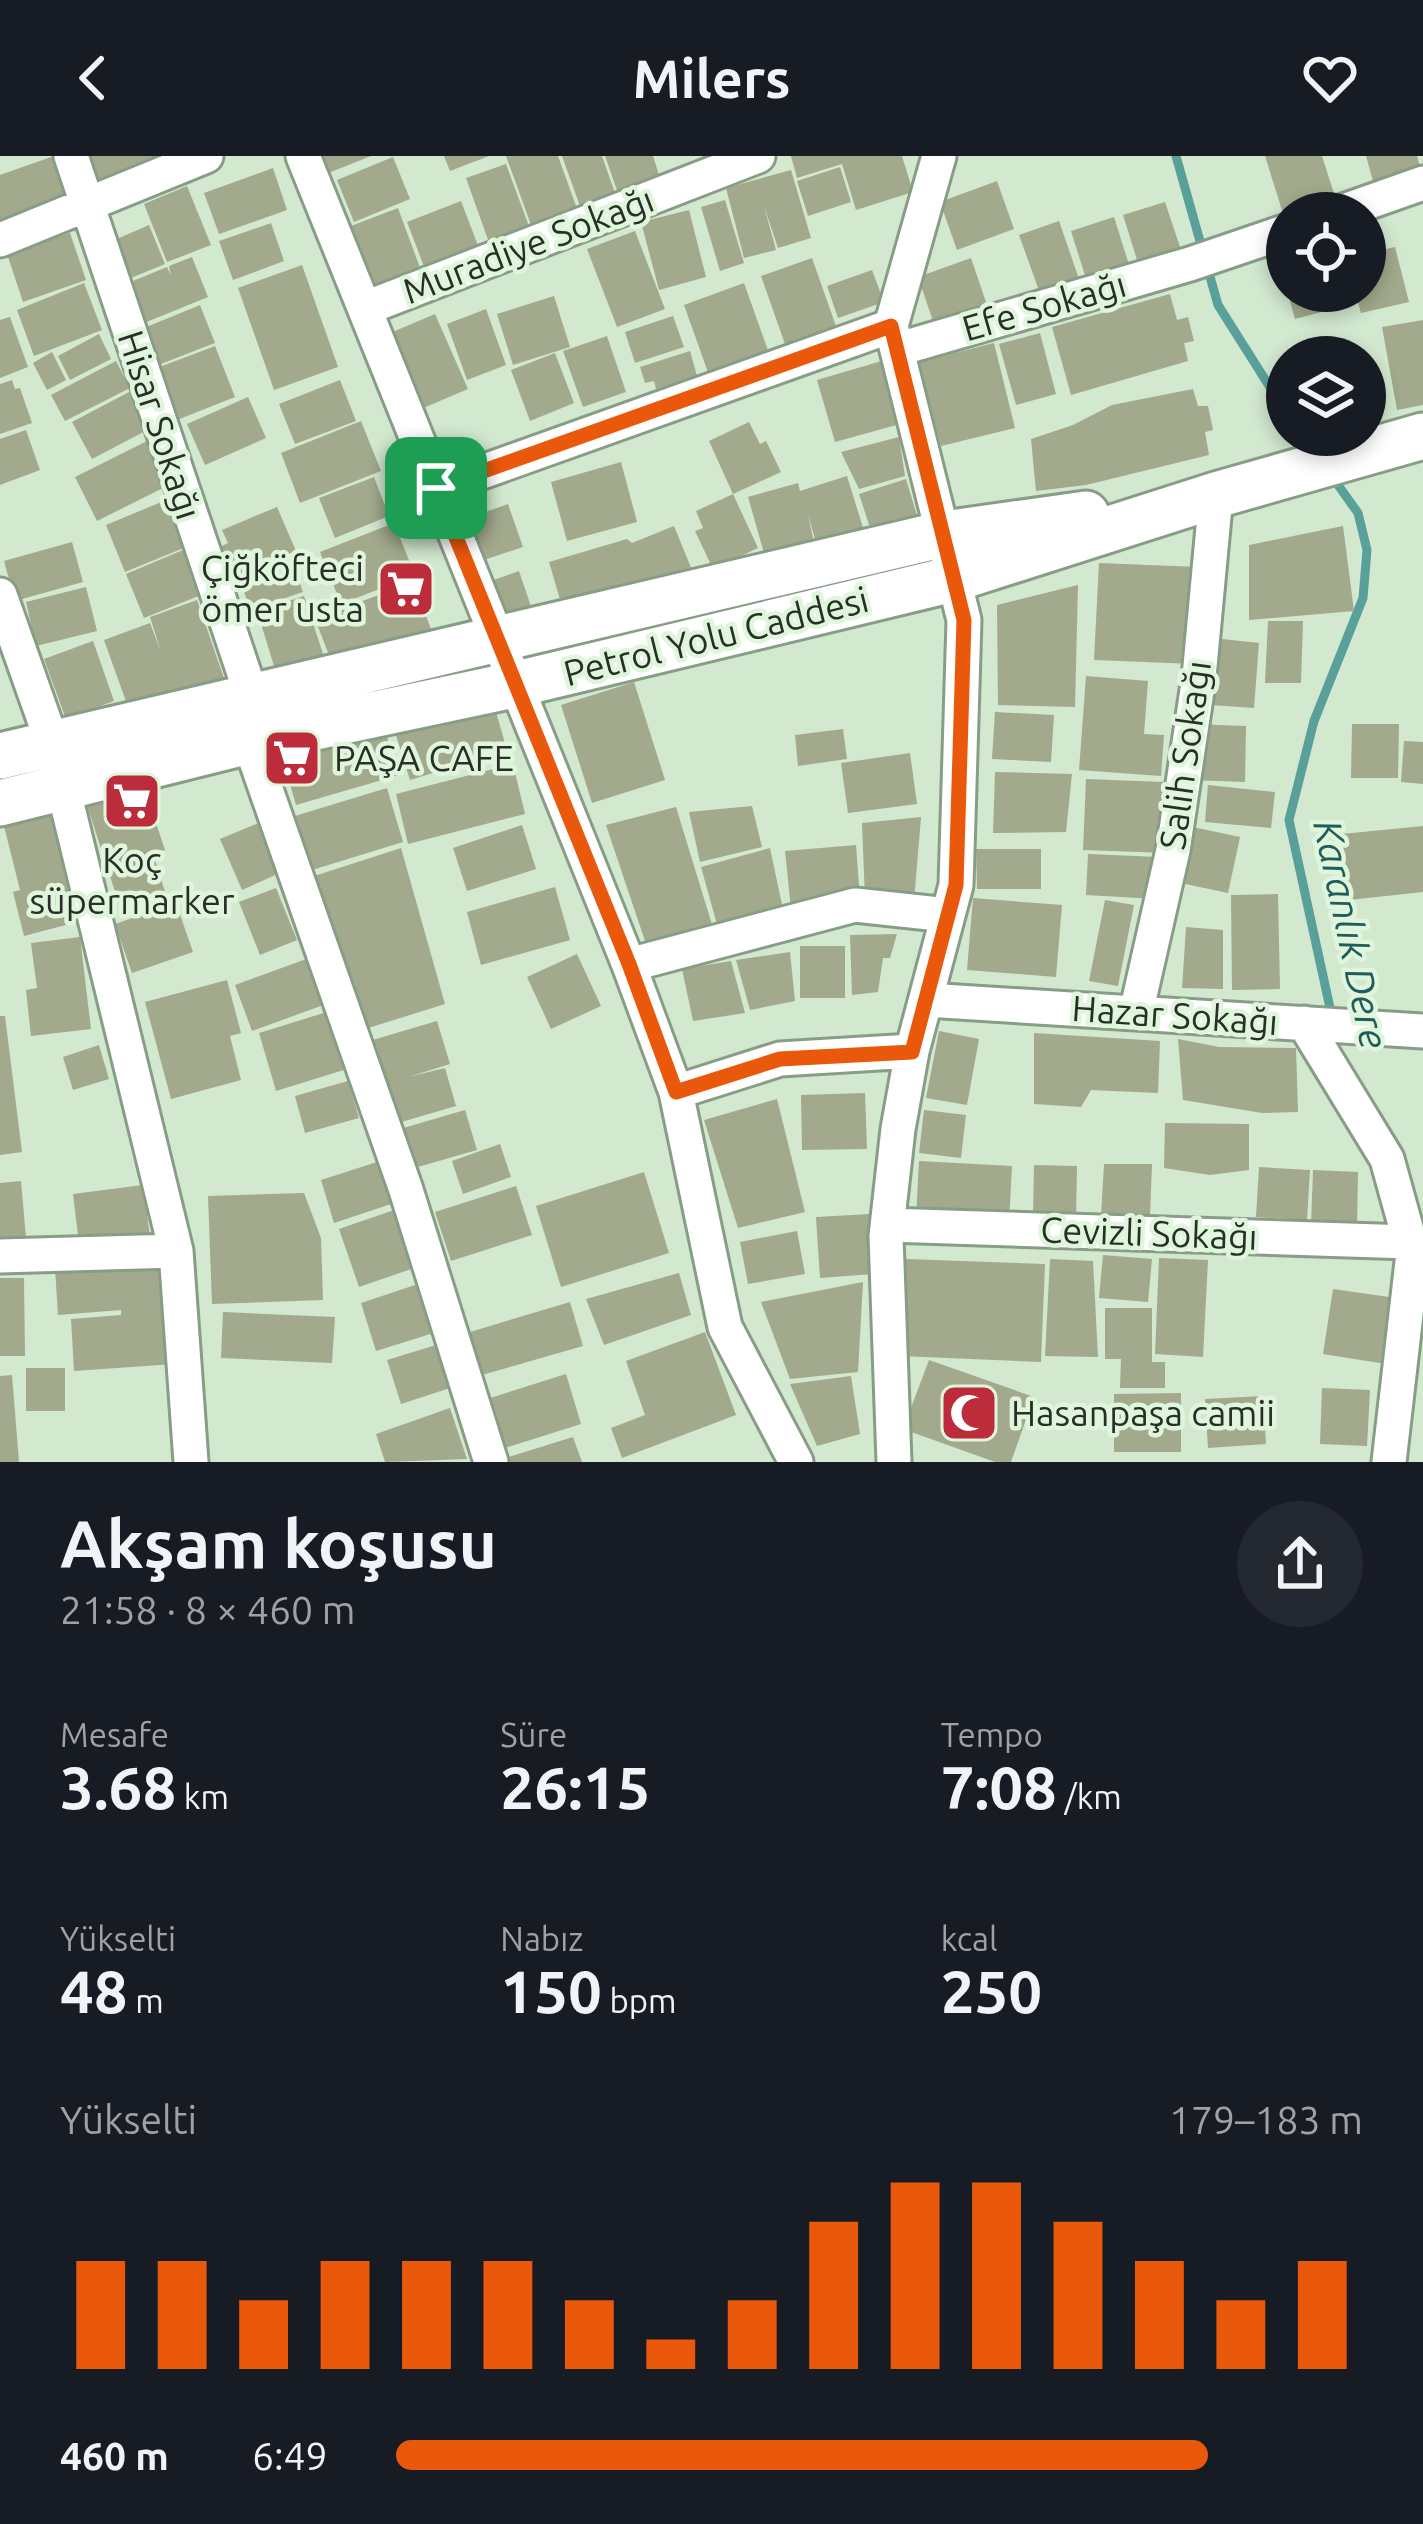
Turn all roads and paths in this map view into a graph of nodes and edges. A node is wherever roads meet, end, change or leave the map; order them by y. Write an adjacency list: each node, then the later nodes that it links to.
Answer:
1 (71, 156): 8 (street, Hisar Sokağı)
2 (206, 156): 8 (street)
3 (303, 156): 11 (street)
4 (758, 156): 11 (street, Muradiye Sokağı)
5 (939, 156): 12 (street)
6 (1423, 183): 7 (street)
7 (1386, 196)
8 (87, 205): 10 (street); 21 (street, Hisar Sokağı)
9 (1266, 238): 12 (street, Efe Sokağı)
10 (0, 240)
11 (366, 308): 14 (street)
12 (895, 337): 14 (street, Efe Sokağı); 16 (street)
13 (1423, 436): 15 (main road, Petrol Yolu Caddesi)
14 (436, 488): 19 (street)
15 (1216, 495): 16 (main road, Petrol Yolu Caddesi); 17 (main road, Petrol Yolu Caddesi); 30 (street, Salih Sokağı)
16 (944, 534): 17 (street); 19 (main road, Petrol Yolu Caddesi)
17 (953, 578): 20 (main road, Petrol Yolu Caddesi); 27 (street)
18 (1, 602): 23 (street)
19 (496, 640): 20 (street); 21 (main road, Petrol Yolu Caddesi)
20 (513, 685): 22 (main road, Petrol Yolu Caddesi); 28 (street)
21 (251, 694): 23 (main road, Petrol Yolu Caddesi)
22 (249, 741): 25 (main road, Petrol Yolu Caddesi); 40 (street)
23 (52, 742): 24 (main road, Petrol Yolu Caddesi); 25 (street)
24 (0, 756)
25 (64, 788): 26 (main road, Petrol Yolu Caddesi); 37 (street)
26 (0, 802)
27 (948, 915): 28 (street); 29 (street)
28 (629, 964): 34 (street)
29 (926, 1000): 30 (street, Hazar Sokağı); 33 (street)
30 (1136, 1013): 31 (street, Hazar Sokağı)
31 (1308, 1024): 32 (street, Hazar Sokağı); 36 (street)
32 (1423, 1031)
33 (912, 1052): 34 (street); 35 (street)
34 (676, 1092): 41 (street)
35 (888, 1225): 36 (street, Cevizli Sokağı); 42 (street)
36 (1410, 1242): 43 (street)
37 (176, 1251): 38 (street); 39 (street)
38 (0, 1256)
39 (191, 1462)
40 (491, 1462)
41 (796, 1462)
42 (894, 1462)
43 (1389, 1462)
44 (1406, 1462): 45 (street)
45 (1421, 1462)

